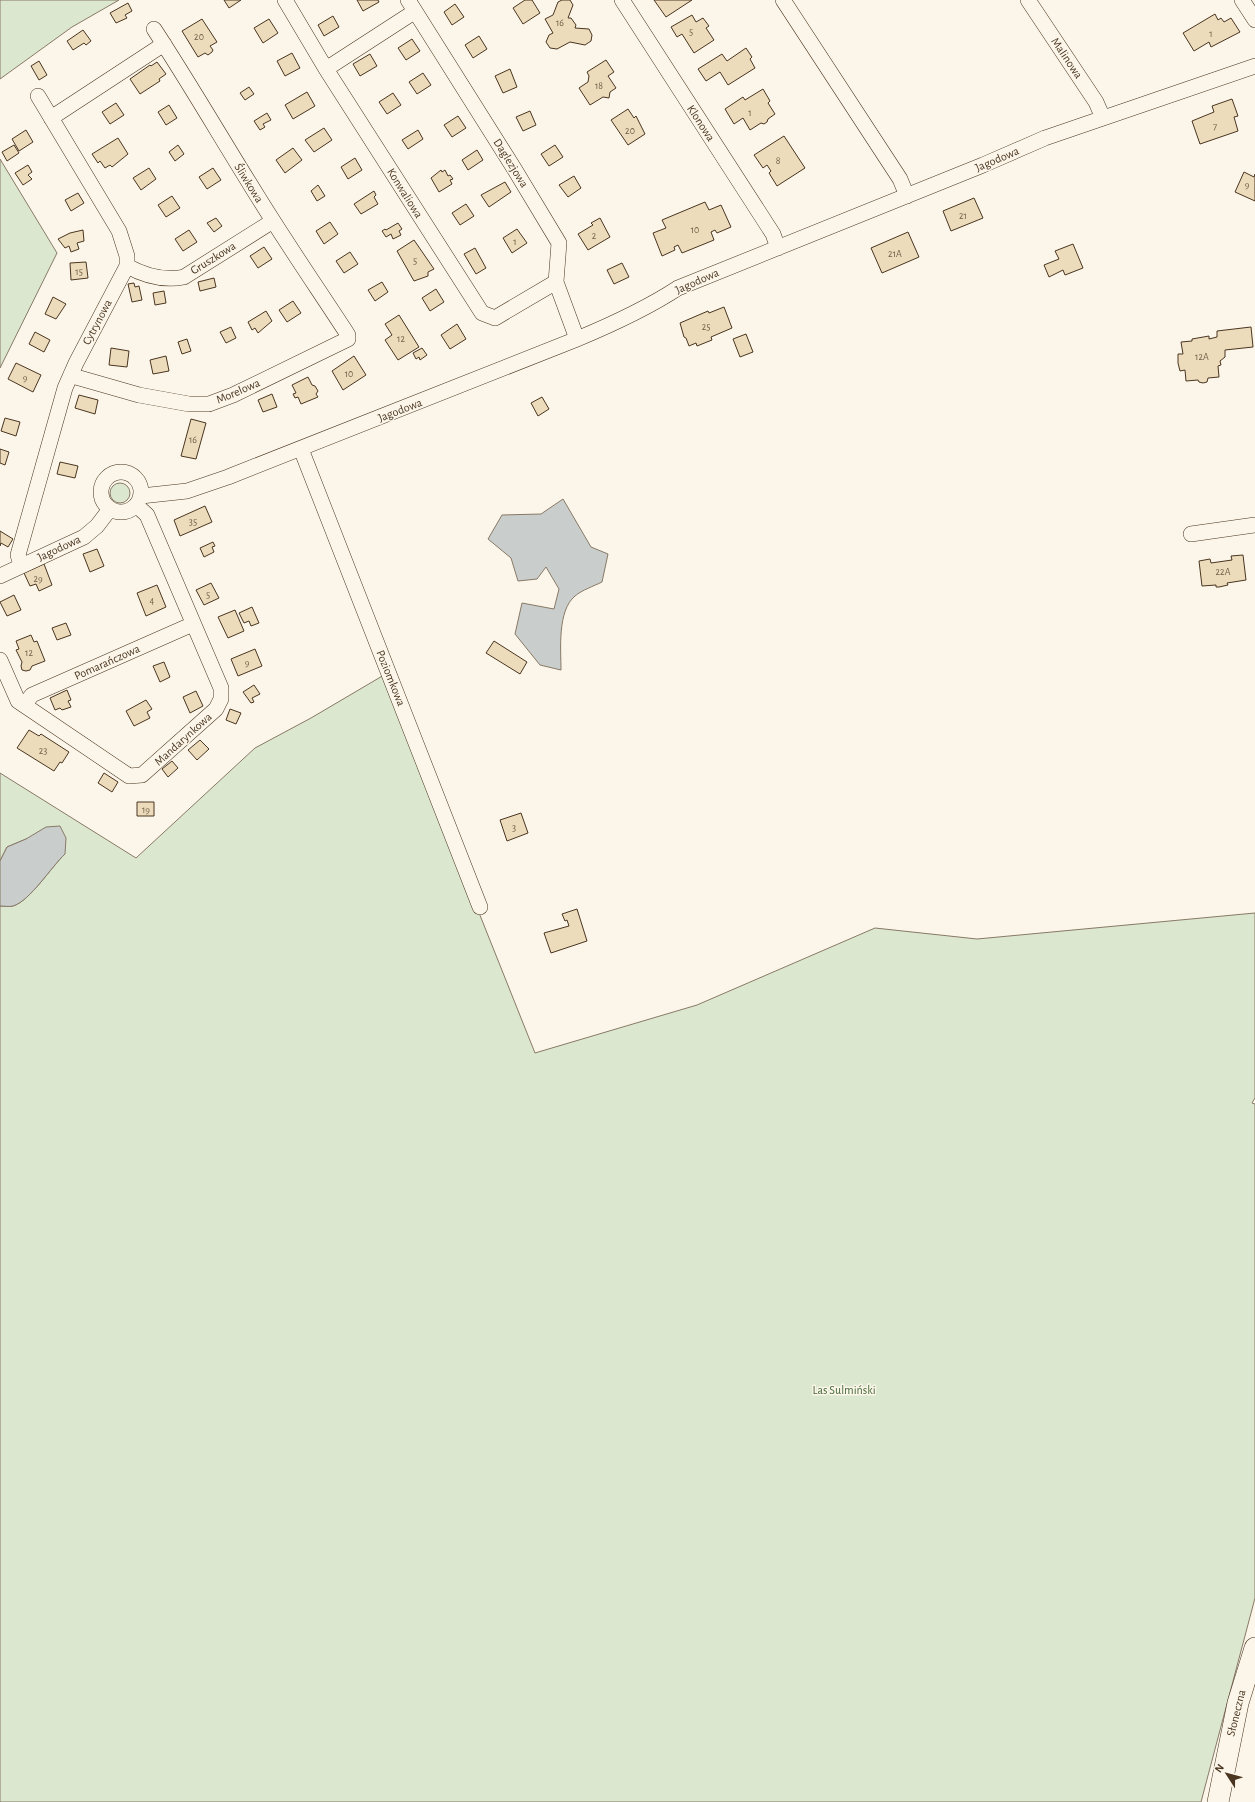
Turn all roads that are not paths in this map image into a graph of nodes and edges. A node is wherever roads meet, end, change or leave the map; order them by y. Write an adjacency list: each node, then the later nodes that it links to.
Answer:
1 (285, 0): 11 (street, Konwaliowa)
2 (622, 0): 17 (street, Klonowa)
3 (783, 0): 15 (street)
4 (1028, 0): 14 (street, Malinowa)
5 (1242, 0): 7 (street)
6 (411, 6): 11 (street); 19 (street, Daglezjowa)
7 (1255, 20)
8 (154, 29): 9 (street, Śliwkowa)
9 (164, 44): 13 (street); 16 (street, Śliwkowa)
10 (1255, 66): 14 (street, Jagodowa)
11 (326, 69): 19 (street, Konwaliowa)
12 (38, 96): 13 (street)
13 (52, 118): 18 (street)
14 (1103, 118): 15 (street, Jagodowa)
15 (907, 196): 17 (street, Jagodowa)
16 (273, 221): 18 (street, Gruszkowa); 20 (street, Śliwkowa)
17 (778, 248): 21 (street, Jagodowa)
18 (126, 266): 22 (street, Cytrynowa)
19 (556, 282): 21 (street, Daglezjowa)
20 (348, 335): 22 (street, Morelowa)
21 (577, 339): 23 (street, Jagodowa)
22 (71, 374): 28 (street, Cytrynowa)
23 (300, 449): 24 (street, Jagodowa); 33 (street, Poziomkowa)
24 (138, 500): 25 (street); 25 (street); 30 (street, Mandarynkowa)
25 (110, 509): 28 (street, Jagodowa)
26 (1255, 525): 27 (street)
27 (1191, 534)
28 (21, 565): 29 (street, Jagodowa)
29 (0, 576)
30 (194, 624): 32 (street, Pomarańczowa); 32 (street, Mandarynkowa)
31 (0, 660): 32 (street, Mandarynkowa)
32 (24, 705)
33 (480, 907)
34 (1255, 1648): 35 (street, Słoneczna)
35 (1218, 1802)

